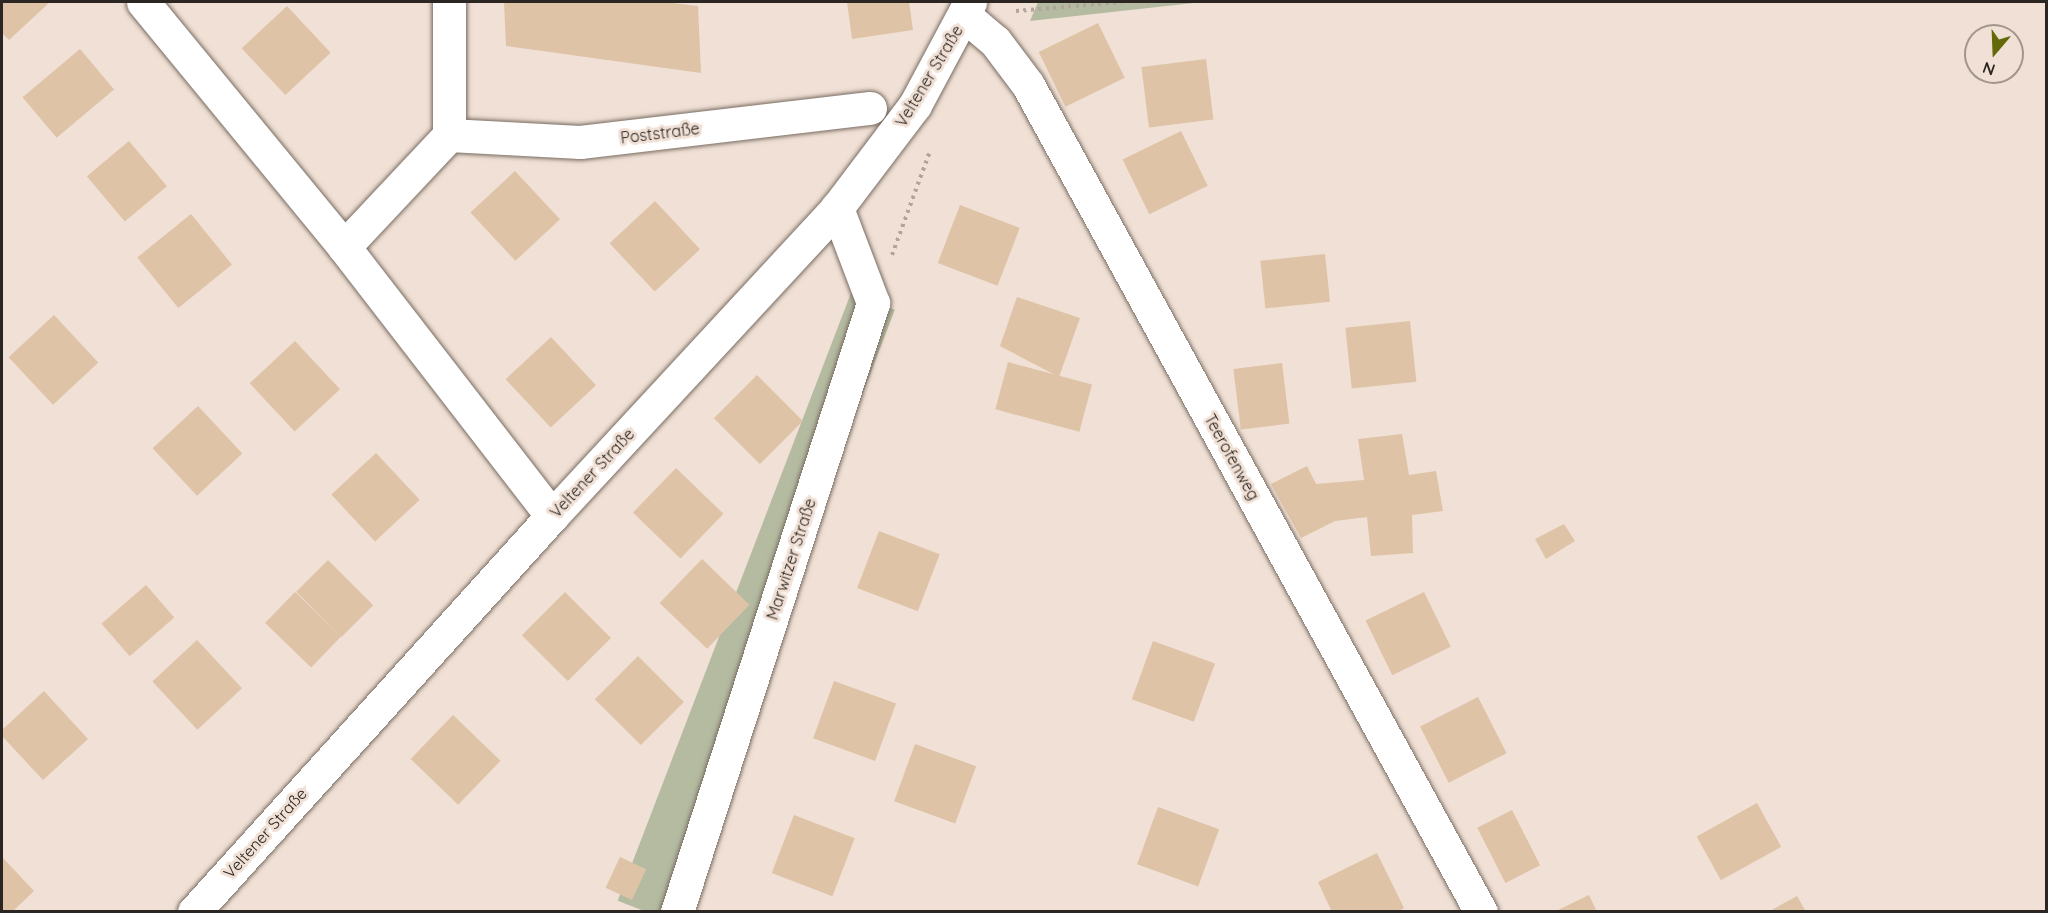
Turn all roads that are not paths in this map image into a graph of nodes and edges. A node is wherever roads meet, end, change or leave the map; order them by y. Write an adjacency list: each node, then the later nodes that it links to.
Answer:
1 (143, 2): 7 (street)
2 (449, 2): 5 (street)
3 (968, 9): 6 (street, Veltener Straße); 11 (street, Teerofenweg)
4 (870, 108): 5 (street, Poststraße)
5 (449, 135): 7 (street)
6 (837, 208): 8 (street, Veltener Straße); 10 (street, Marwitzer Straße)
7 (344, 247): 8 (street)
8 (552, 516): 9 (street, Veltener Straße)
9 (194, 912)
10 (676, 912)
11 (1481, 912)

